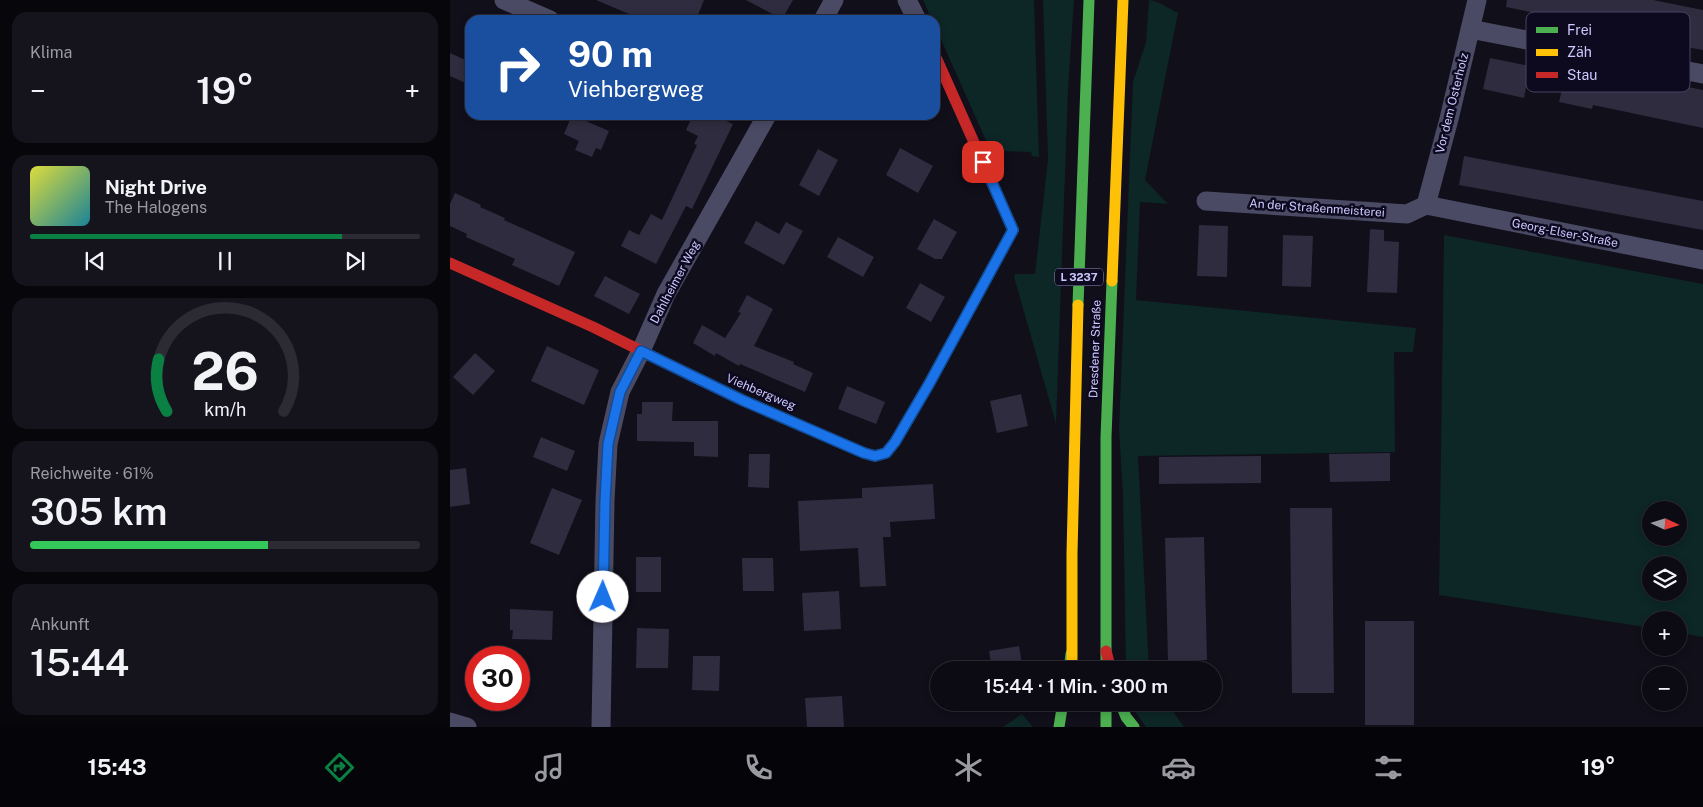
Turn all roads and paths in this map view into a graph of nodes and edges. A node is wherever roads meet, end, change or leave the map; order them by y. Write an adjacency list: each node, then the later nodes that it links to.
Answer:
1 (504, 0): 7 (street)
2 (834, 0): 8 (street)
3 (907, 0): 9 (street)
4 (1089, 0): 22 (main road, Dresdener Straße / L 3237)
5 (1123, 0): 21 (main road, Dresdener Straße / L 3237)
6 (1476, 0): 10 (street, Vor dem Osterholz)
7 (538, 15)
8 (826, 15)
9 (914, 15)
10 (1470, 29): 11 (street); 17 (street, Vor dem Osterholz)
11 (1526, 40)
12 (940, 66): 20 (main road, Viehbergweg)
13 (1690, 71): 14 (street)
14 (1703, 74)
15 (759, 120): 20 (street, Dahlheimer Weg)
16 (1206, 200): 17 (street, An der Straßenmeisterei)
17 (1426, 205): 18 (street, Georg-Elser-Straße)
18 (1703, 260)
19 (450, 263): 20 (main road, Viehbergweg)
20 (641, 351): 32 (street, Dahlheimer Weg)
21 (1106, 650): 23 (main road, Dresdener Straße / L 3237); 24 (main road)
22 (1071, 661)
23 (1106, 661)
24 (1109, 661)
25 (1062, 711): 33 (main road)
26 (1072, 711): 29 (main road)
27 (1106, 711): 34 (main road)
28 (1124, 711): 35 (main road)
29 (1072, 719)
30 (450, 722): 31 (street)
31 (467, 727)
32 (601, 727)
33 (1059, 727)
34 (1106, 727)
35 (1134, 727)

